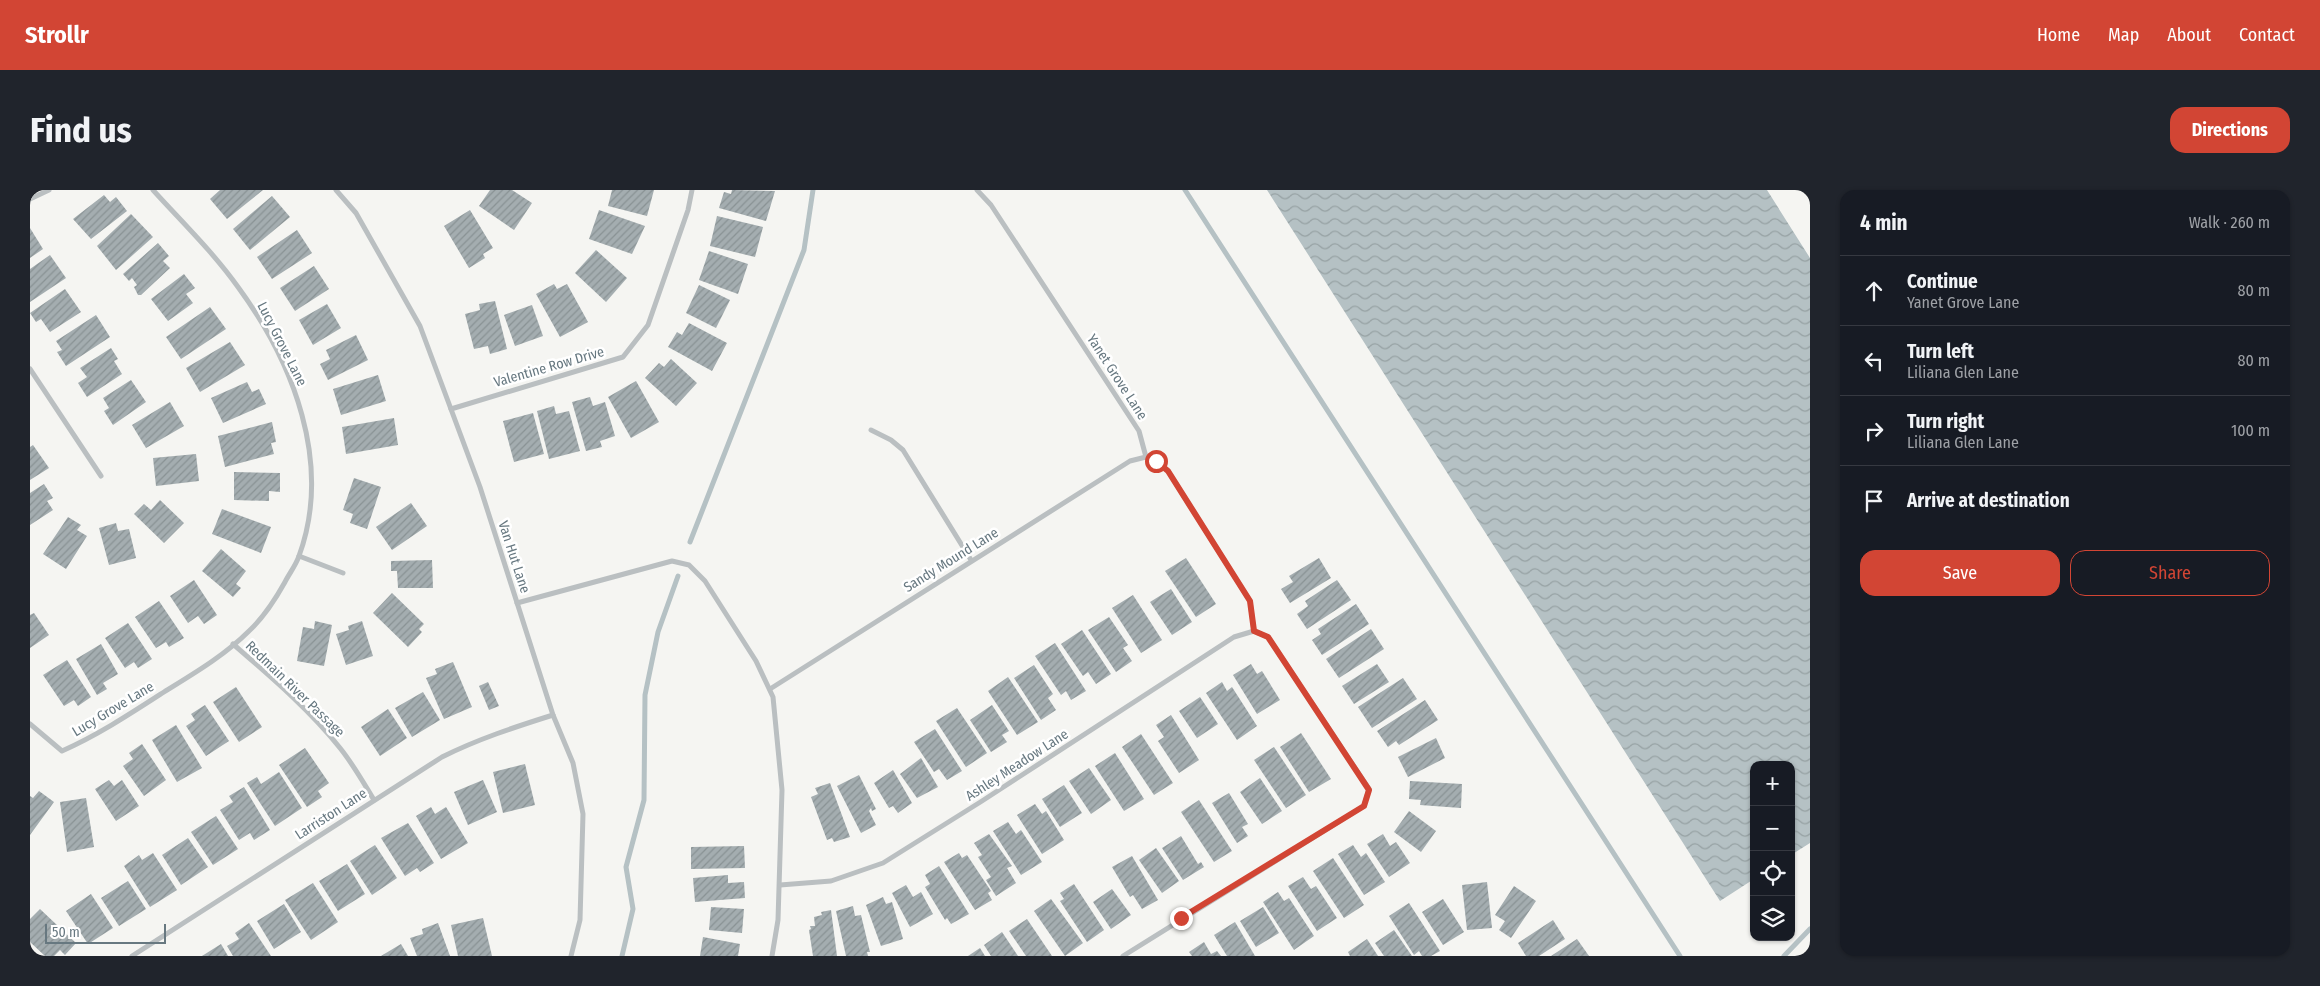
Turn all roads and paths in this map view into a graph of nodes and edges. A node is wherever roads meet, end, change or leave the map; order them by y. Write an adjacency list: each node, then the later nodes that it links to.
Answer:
1 (49, 190): 6 (street)
2 (153, 190): 12 (street, Lucy Grove Lane)
3 (336, 190): 8 (street, Van Hut Lane)
4 (692, 190): 8 (street, Valentine Row Drive)
5 (977, 190): 10 (street, Yanet Grove Lane)
6 (30, 199)
7 (30, 369): 11 (street)
8 (450, 408): 15 (street, Van Hut Lane)
9 (871, 430): 13 (street)
10 (1146, 456): 13 (street, Sandy Mound Lane); 16 (street)
11 (101, 476)
12 (299, 556): 14 (street); 17 (street, Lucy Grove Lane)
13 (971, 560): 18 (street, Sandy Mound Lane)
14 (343, 573)
15 (517, 603): 18 (street); 19 (street, Van Hut Lane)
16 (1254, 631): 22 (street, Ashley Meadow Lane); 26 (street)
17 (233, 644): 20 (street, Lucy Grove Lane); 21 (street, Redmain River Passage)
18 (770, 689): 22 (street)
19 (553, 715): 21 (street, Larriston Lane); 24 (street, Van Hut Lane)
20 (30, 724)
21 (374, 800): 23 (street, Larriston Lane)
22 (780, 885): 25 (street)
23 (132, 956)
24 (571, 956)
25 (772, 956)
26 (1123, 956)

